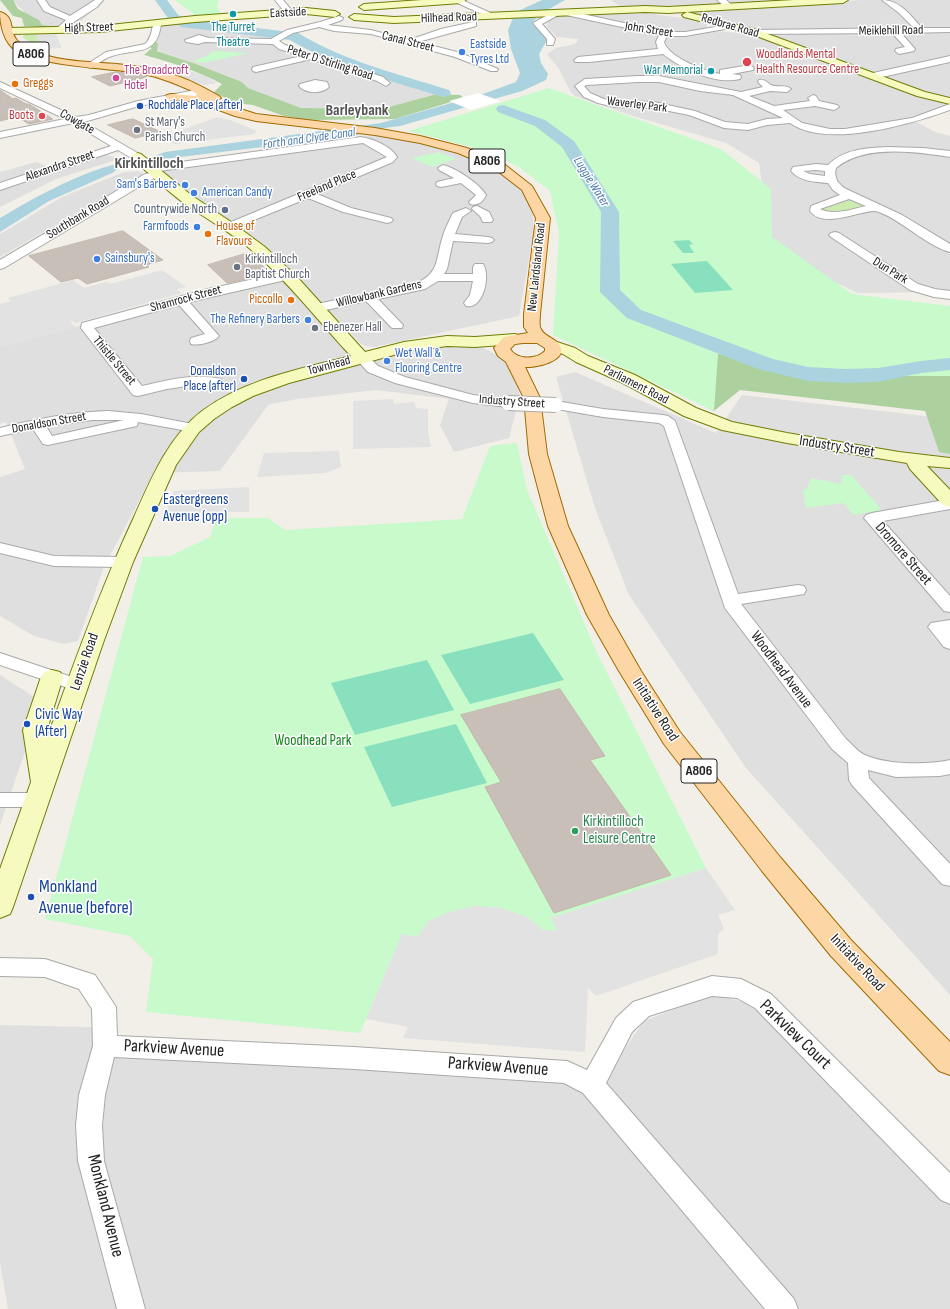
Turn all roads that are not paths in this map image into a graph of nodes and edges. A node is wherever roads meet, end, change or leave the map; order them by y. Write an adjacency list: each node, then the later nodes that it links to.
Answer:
1 (41, 0): 18 (street)
2 (99, 0): 18 (street)
3 (279, 0): 11 (street)
4 (455, 0): 5 (street); 8 (street); 15 (street)
5 (461, 0)
6 (842, 0): 9 (street)
7 (886, 0): 28 (street)
8 (408, 2): 14 (street)
9 (725, 3): 10 (street)
10 (668, 10): 13 (street, Hilhead Road); 26 (street, Redbrae Road)
11 (289, 12): 17 (street, Eastside); 21 (street, Eastside)
12 (558, 13): 13 (street, Hilhead Road); 14 (street, Hilhead Road); 38 (street)
13 (569, 13): 19 (street, John Street)
14 (352, 14): 17 (street, Eastside)
15 (489, 14)
16 (0, 15): 29 (main road, A806)
17 (337, 16): 25 (street, Peter D Stirling Road)
18 (71, 19): 27 (street)
19 (592, 19): 24 (street); 34 (street, John Street)
20 (824, 21): 30 (street)
21 (169, 23): 22 (street, High Street)
22 (157, 24): 27 (street, High Street); 46 (street)
23 (474, 24): 37 (street)
24 (579, 24)
25 (320, 25): 36 (street, Peter D Stirling Road); 37 (street, Canal Street)
26 (730, 26): 32 (street, Redbrae Road); 34 (street, John Street)
27 (60, 29): 29 (street, High Street)
28 (920, 30): 31 (street, Meiklehill Road); 33 (street, Meiklehill Road)
29 (9, 31): 46 (main road, A806)
30 (833, 31): 31 (street, Meiklehill Road); 32 (street, Meiklehill Road)
31 (895, 31): 41 (street)
32 (754, 32): 53 (street, Redbrae Road)
33 (949, 32)
34 (665, 34): 40 (street)
35 (206, 40): 36 (street)
36 (275, 42): 42 (street, Peter D Stirling Road)
37 (410, 42): 49 (street, Canal Street)
38 (550, 43)
39 (584, 50): 43 (street)
40 (663, 51): 43 (street); 51 (street)
41 (899, 51)
42 (310, 56): 48 (street); 50 (street, Peter D Stirling Road)
43 (602, 59): 45 (street)
44 (950, 59): 53 (street)
45 (578, 60)
46 (90, 65): 58 (main road, A806)
47 (750, 68): 51 (street)
48 (256, 69)
49 (494, 69)
50 (359, 72): 52 (street); 57 (street, Peter D Stirling Road)
51 (710, 74): 54 (street)
52 (344, 76)
53 (873, 76): 64 (street, Redbrae Road)
54 (737, 77)
55 (328, 79): 56 (street)
56 (319, 83)
57 (386, 83)
58 (187, 84): 61 (main road, A806); 63 (main road)
59 (0, 85): 70 (street, Cowgate)
60 (787, 89): 62 (street, Waverley Park)
61 (201, 92): 63 (street); 65 (main road, A806); 69 (main road, New Lairdsland Road / A806)
62 (742, 95): 68 (street, Waverley Park); 71 (street, Waverley Park)
63 (171, 97): 65 (main road, New Lairdsland Road); 70 (street)
64 (950, 101)
65 (209, 103): 69 (main road, New Lairdsland Road / A806)
66 (834, 106): 68 (street)
67 (950, 107): 71 (street, Waverley Park)
68 (773, 109): 71 (street, Waverley Park)
69 (229, 110): 112 (main road, New Lairdsland Road / A806)
70 (74, 120): 72 (street); 74 (street, Cowgate)
71 (792, 120)
72 (0, 135)
73 (361, 140): 79 (street, Southbank Road); 86 (street, Freeland Place)
74 (120, 146): 76 (street, Cowgate); 83 (street, Alexandra Street)
75 (950, 154): 78 (street)
76 (137, 157): 79 (street, Cowgate)
77 (443, 168): 81 (street)
78 (831, 168): 82 (street); 82 (street)
79 (152, 170): 92 (street, Townhead); 99 (street, Southbank Road)
80 (0, 176): 83 (street)
81 (463, 179): 84 (street); 88 (street)
82 (833, 180): 87 (street)
83 (14, 182): 85 (street, Alexandra Street)
84 (441, 184)
85 (0, 187)
86 (309, 194): 91 (street); 92 (street, Freeland Place)
87 (850, 195): 89 (street); 89 (street)
88 (472, 207): 93 (street); 96 (street, Willowbank Gardens)
89 (877, 207): 97 (street)
90 (394, 210): 91 (street)
91 (387, 220): 94 (street)
92 (228, 227): 100 (street, Townhead)
93 (487, 230): 96 (street); 98 (street)
94 (384, 231)
95 (835, 235): 102 (street, Dun Park)
96 (448, 237): 101 (street, Willowbank Gardens)
97 (950, 249)
98 (486, 253)
99 (0, 265)
100 (286, 276): 104 (street, Shamrock Street); 106 (street, Townhead)
101 (437, 277): 103 (street, Willowbank Gardens); 105 (street)
102 (950, 295)
103 (369, 297): 106 (street, Willowbank Gardens); 107 (street)
104 (181, 300): 108 (street, Shamrock Street); 110 (street)
105 (470, 303)
106 (317, 308): 114 (street, Townhead)
107 (397, 325)
108 (87, 328): 116 (street, Thistle Street)
109 (517, 338): 111 (street); 112 (main road); 113 (main road)
110 (196, 341)
111 (476, 342): 113 (street); 114 (street)
112 (542, 346): 113 (main road); 117 (main road, A806); 118 (street, Parliament Road)
113 (508, 356): 117 (main road, A806)
114 (361, 358): 122 (street, Industry Street, bridge); 123 (street, Townhead)
115 (216, 382): 116 (street)
116 (138, 392): 119 (street, Thistle Street)
117 (532, 398): 146 (main road, Initiative Road / A806)
118 (690, 412): 125 (street, Industry Street)
119 (124, 416): 120 (street, Donaldson Street); 121 (street, Donaldson Street)
120 (148, 420): 121 (street); 123 (street, Donaldson Street)
121 (37, 423): 124 (street, Donaldson Street)
122 (670, 424): 131 (street, Woodhead Avenue)
123 (193, 428): 129 (street, Lenzie Road)
124 (0, 432)
125 (915, 459): 126 (street, Industry Street); 127 (street)
126 (950, 463)
127 (950, 502): 132 (street, Dromore Street)
128 (0, 548): 129 (street)
129 (122, 562): 137 (street, Lenzie Road)
130 (798, 590): 131 (street)
131 (731, 600): 138 (street, Woodhead Avenue)
132 (950, 607)
133 (950, 625): 134 (street)
134 (950, 643)
135 (0, 659): 136 (street)
136 (52, 677): 137 (street); 140 (street)
137 (77, 685): 140 (street, Lenzie Road)
138 (858, 760): 139 (street); 142 (street)
139 (950, 767)
140 (40, 791): 141 (street); 143 (street, Lenzie Road)
141 (0, 800)
142 (950, 878)
143 (0, 907)
144 (0, 967): 145 (street, Monkland Avenue)
145 (105, 1046): 147 (street, Parkview Avenue); 149 (street, Monkland Avenue)
146 (950, 1062)
147 (592, 1085): 148 (street, Parkview Court); 150 (street, Parkview Avenue)
148 (950, 1191)
149 (131, 1309)
150 (784, 1309)

